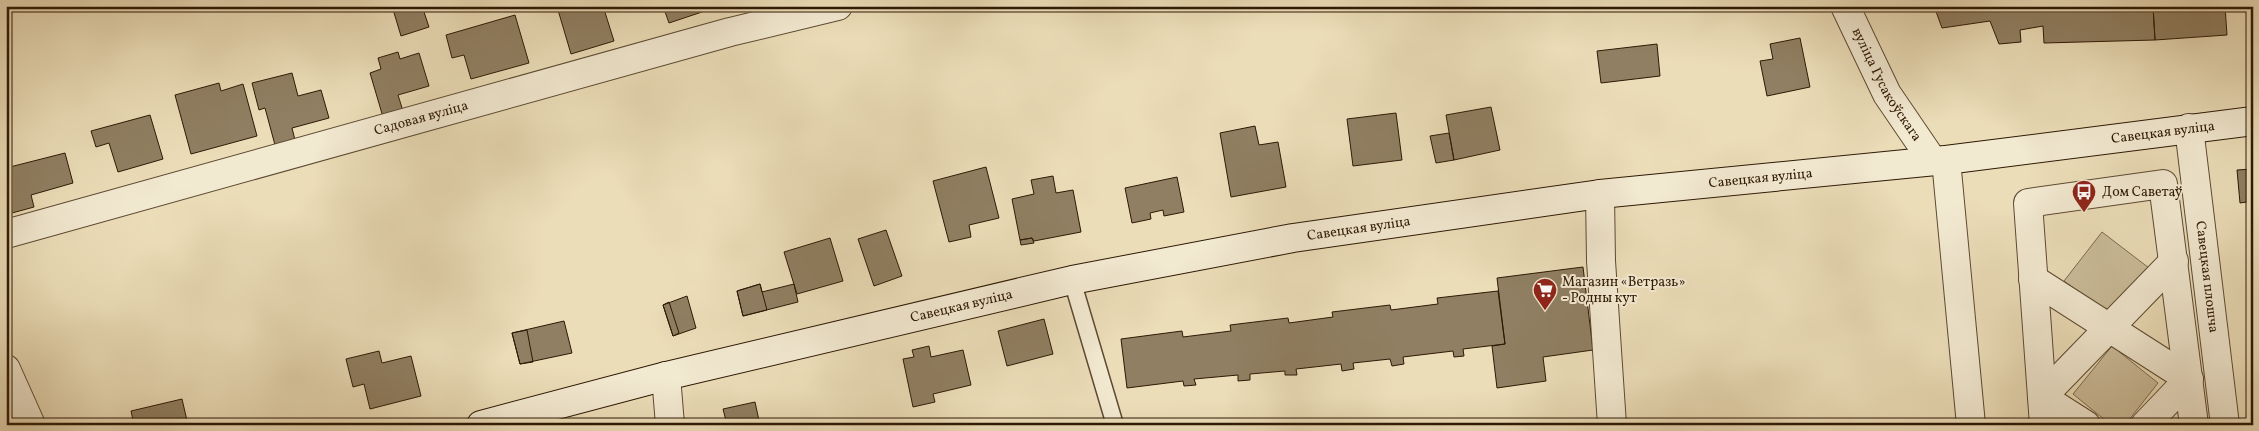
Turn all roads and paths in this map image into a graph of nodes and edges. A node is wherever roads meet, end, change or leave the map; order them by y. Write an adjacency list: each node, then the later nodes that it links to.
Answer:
1 (838, 6): 7 (street, Садовая вуліца)
2 (1845, 6): 5 (street, вуліца Гусакоўскага)
3 (2253, 121): 4 (street, Савецкая вуліца)
4 (2189, 128): 5 (street, Савецкая вуліца); 26 (street, Савецкая плошча)
5 (1939, 160): 6 (street, Савецкая вуліца); 21 (street)
6 (1600, 194): 10 (street, Савецкая вуліца); 20 (street)
7 (6, 234)
8 (2174, 261): 9 (street); 11 (street); 14 (street)
9 (2033, 279): 11 (street); 15 (street)
10 (1072, 280): 13 (street, Савецкая вуліца); 19 (lane)
11 (2109, 328): 14 (street); 15 (street)
12 (6, 369): 16 (street)
13 (666, 376): 17 (street, Савецкая вуліца); 18 (street)
14 (2189, 379): 24 (street); 25 (street)
15 (2042, 397): 22 (street); 23 (street)
16 (31, 425)
17 (481, 425)
18 (670, 425)
19 (1114, 425)
20 (1612, 425)
21 (1971, 425)
22 (2044, 425)
23 (2086, 425)
24 (2145, 425)
25 (2194, 425)
26 (2225, 425)

